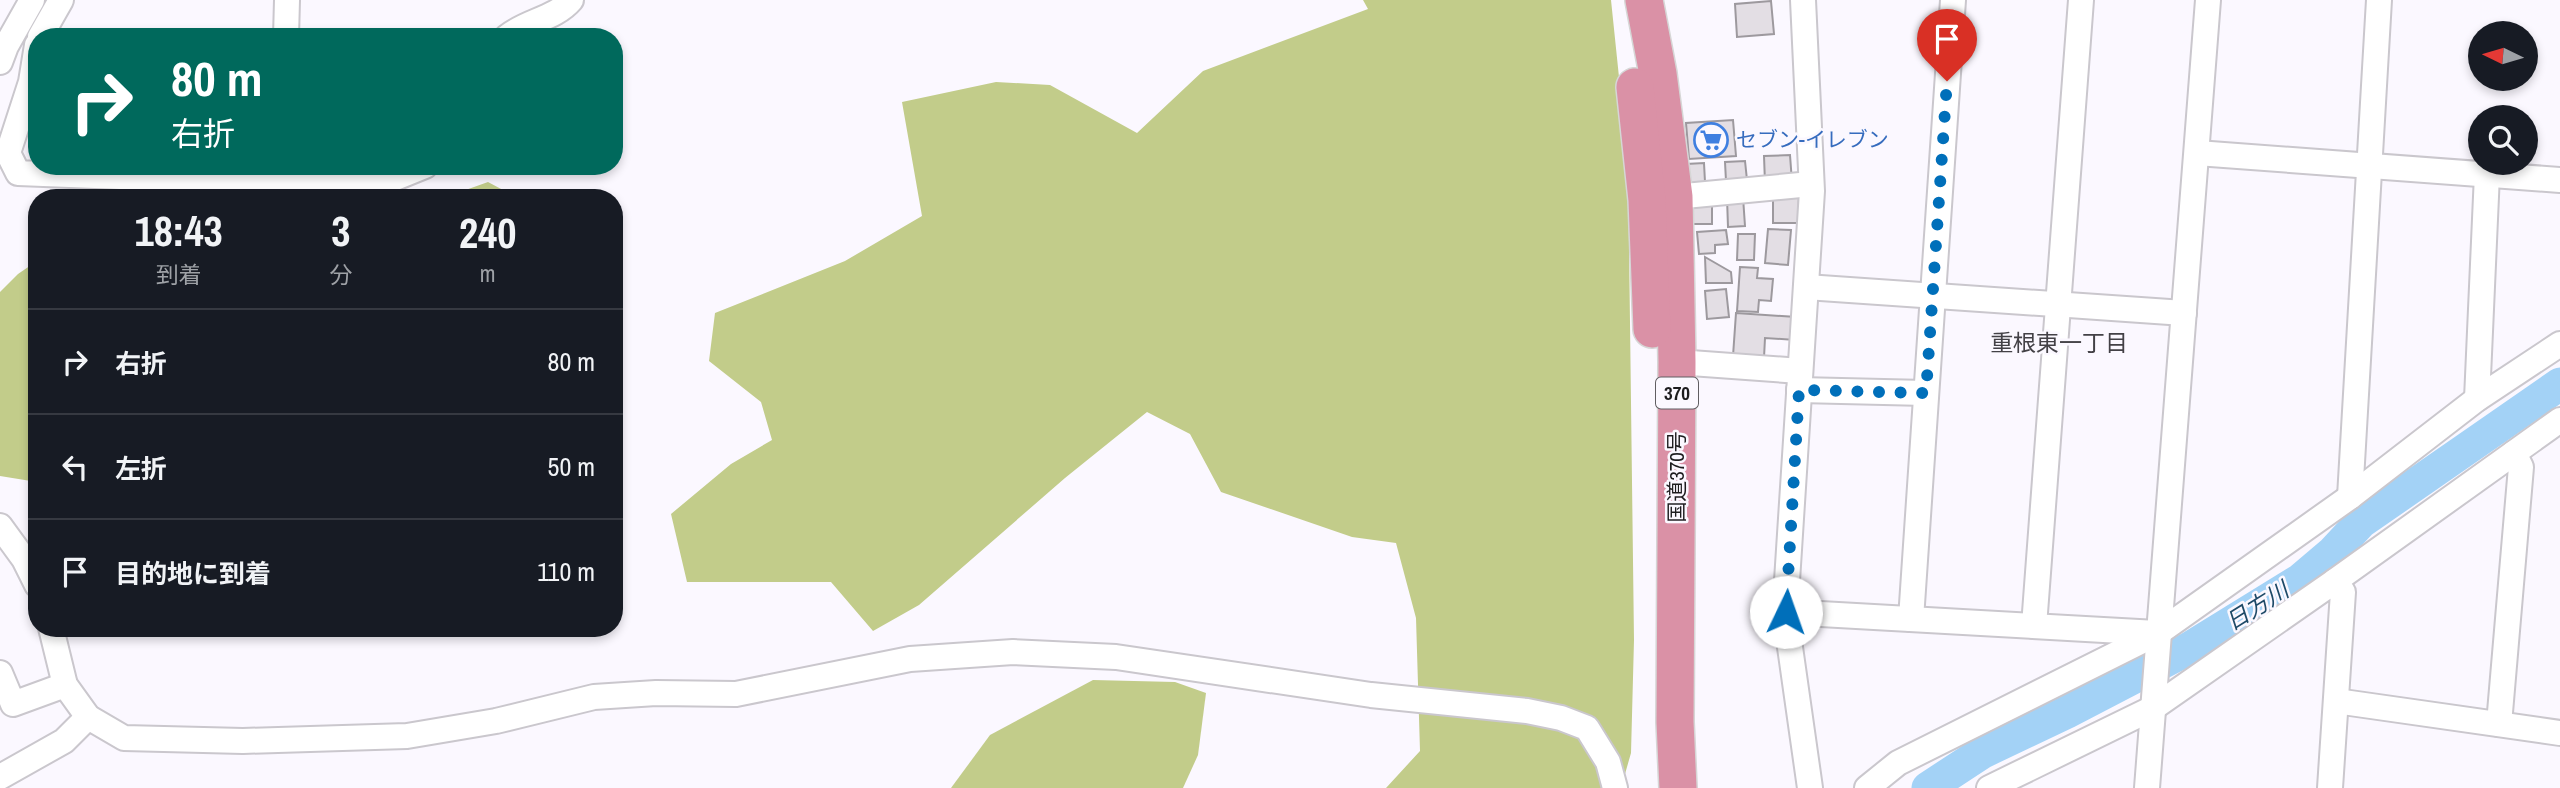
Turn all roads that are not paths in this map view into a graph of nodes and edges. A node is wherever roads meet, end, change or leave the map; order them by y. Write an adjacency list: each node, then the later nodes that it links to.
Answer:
1 (32, 0): 15 (street)
2 (61, 0): 12 (street)
3 (288, 0): 13 (street)
4 (571, 0): 14 (street)
5 (1632, 0): 59 (highway, 国道370号 / 370)
6 (1644, 0): 27 (highway, 国道370号 / 370)
7 (1803, 0): 26 (street)
8 (1953, 0): 29 (street)
9 (2081, 0): 30 (street)
10 (2208, 0): 17 (street)
11 (2379, 0): 18 (street)
12 (45, 28)
13 (286, 28)
14 (517, 28)
15 (0, 62)
16 (28, 98): 19 (street)
17 (2197, 153): 18 (street); 31 (street)
18 (2370, 166): 20 (street); 39 (street)
19 (28, 173)
20 (2468, 173)
21 (286, 175): 22 (street)
22 (403, 175)
23 (2487, 175): 36 (street)
24 (2499, 175): 25 (street)
25 (2560, 180)
26 (1811, 184): 27 (street); 28 (street)
27 (1674, 197): 33 (highway, 国道370号 / 370)
28 (1806, 287): 29 (street); 34 (street)
29 (1933, 296): 30 (street); 35 (street)
30 (2058, 305): 31 (street); 45 (street)
31 (2184, 313): 47 (street)
32 (2560, 344): 36 (street)
33 (1677, 362): 34 (street); 60 (highway, 国道370号 / 370)
34 (1800, 380): 35 (street); 43 (street)
35 (1926, 393): 44 (street)
36 (2477, 399): 39 (street)
37 (2560, 421): 38 (street)
38 (2514, 453): 42 (street); 54 (street)
39 (2350, 497): 47 (street)
40 (0, 526): 41 (street)
41 (28, 567)
42 (2335, 581): 50 (street); 51 (street)
43 (1786, 612): 44 (street); 61 (street)
44 (1910, 619): 45 (street)
45 (2034, 626): 47 (street)
46 (53, 637): 49 (street)
47 (2157, 642): 51 (street); 62 (street)
48 (0, 673): 52 (street)
49 (65, 685): 52 (street); 53 (street)
50 (2336, 701): 54 (street); 65 (street)
51 (2153, 703): 57 (street); 64 (street)
52 (6, 707)
53 (88, 717): 56 (street); 58 (street)
54 (2499, 724): 55 (street)
55 (2560, 733)
56 (0, 777)
57 (2019, 781): 63 (street)
58 (1615, 788)
59 (1660, 788)
60 (1678, 788)
61 (1811, 788)
62 (1867, 788)
63 (1989, 788)
64 (2147, 788)
65 (2330, 788)

